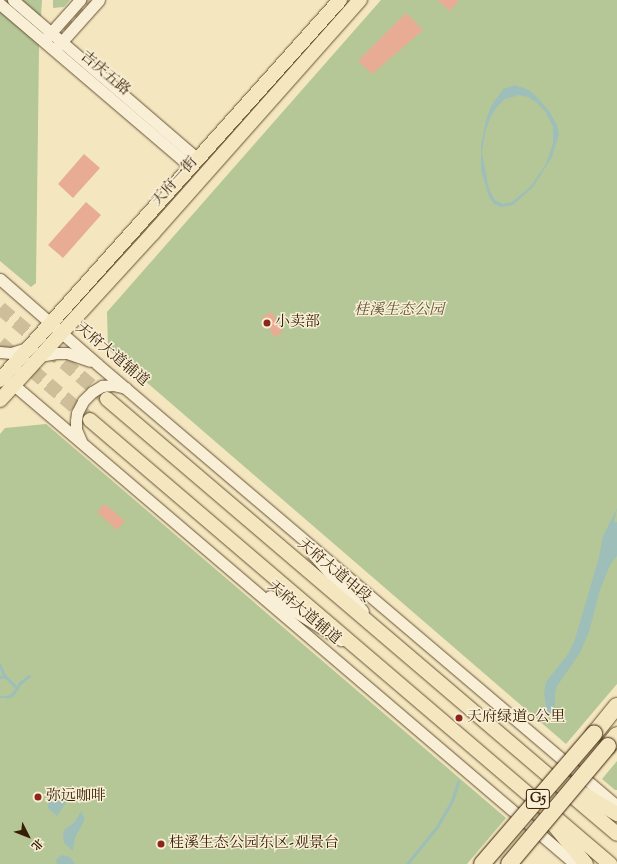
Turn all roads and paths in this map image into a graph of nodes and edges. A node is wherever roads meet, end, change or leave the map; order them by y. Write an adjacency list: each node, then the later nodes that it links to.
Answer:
1 (13, 0): 7 (street, 吉庆五路)
2 (80, 0): 7 (street)
3 (99, 0): 9 (street)
4 (340, 0): 10 (main road, 天府一街)
5 (360, 0): 12 (main road, 天府一街)
6 (0, 4): 8 (street, 吉庆五路)
7 (51, 32): 8 (street); 9 (street, 吉庆五路)
8 (44, 41): 9 (street, 吉庆五路)
9 (58, 46): 10 (street, 吉庆五路)
10 (194, 163): 12 (main road, 天府一街)
11 (0, 279): 12 (street, 天府大道辅道)
12 (56, 327): 14 (main road, 天府一街); 15 (street, 天府大道辅道)
13 (0, 352): 14 (street)
14 (35, 352): 15 (street); 16 (main road, 天府一街)
15 (97, 364): 17 (street, 天府大道辅道)
16 (4, 378): 19 (main road, 天府一街); 21 (street, 天府大道辅道)
17 (129, 389): 21 (street); 22 (street, 天府大道辅道)
18 (107, 399): 24 (main road, 天府大道中段)
19 (0, 400)
20 (90, 420): 25 (main road)
21 (81, 442): 23 (street, 天府大道辅道)
22 (285, 523): 24 (street); 30 (street, 天府大道辅道)
23 (238, 576): 25 (street); 34 (street, 天府大道辅道)
24 (387, 638): 28 (main road, 天府大道中段)
25 (369, 658): 29 (main road)
26 (617, 706): 32 (highway, G5, bridge)
27 (612, 741): 33 (highway, G5, bridge)
28 (539, 768): 30 (main road); 31 (main road)
29 (522, 788): 35 (main road); 36 (main road)
30 (617, 806)
31 (617, 834)
32 (482, 864)
33 (509, 864)
34 (575, 864)
35 (586, 864)
36 (610, 864)

